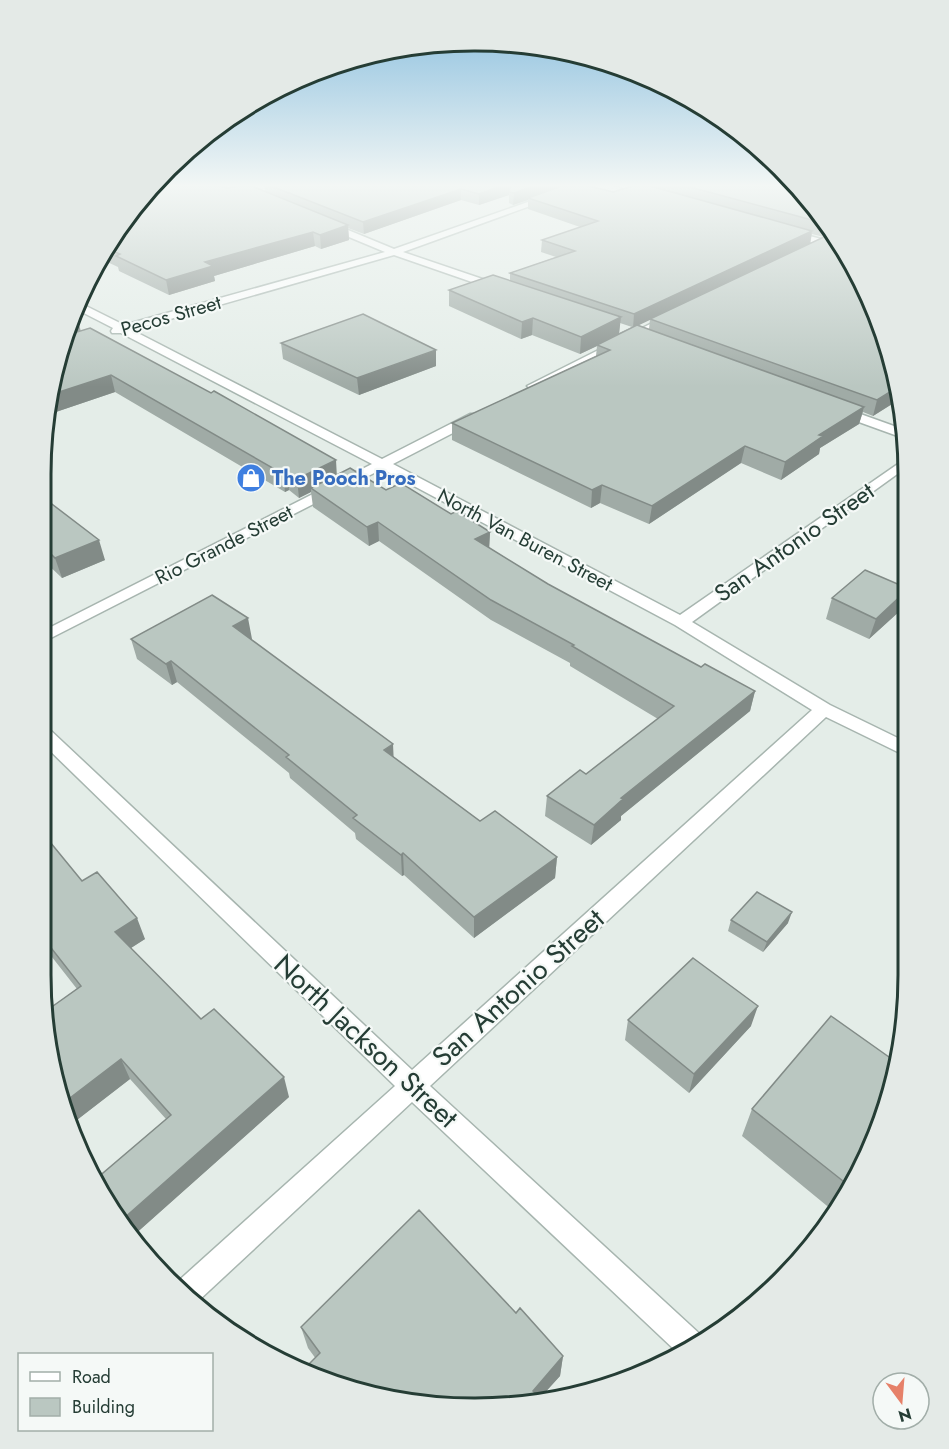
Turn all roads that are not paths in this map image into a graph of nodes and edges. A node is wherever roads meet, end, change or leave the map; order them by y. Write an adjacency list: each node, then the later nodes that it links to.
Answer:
1 (394, 252): 4 (street); 7 (street, Pecos Street)
2 (808, 252): 3 (street)
3 (804, 254)
4 (514, 293)
5 (84, 309): 7 (street, North Van Buren Street)
6 (688, 309): 9 (street)
7 (122, 329): 8 (street, Pecos Street); 13 (street, North Van Buren Street)
8 (102, 336)
9 (519, 394)
10 (830, 407): 12 (street)
11 (488, 410): 13 (street, Rio Grande Street)
12 (895, 431)
13 (383, 464): 15 (street, North Van Buren Street); 16 (street, Rio Grande Street)
14 (898, 468): 15 (street, San Antonio Street)
15 (681, 622): 17 (street, North Van Buren Street)
16 (51, 633)
17 (824, 709): 19 (street, North Van Buren Street); 20 (street, San Antonio Street)
18 (51, 741): 20 (street, North Jackson Street)
19 (898, 746)
20 (411, 1085): 21 (street, San Antonio Street); 22 (street, North Jackson Street)
21 (191, 1289)
22 (686, 1341)

